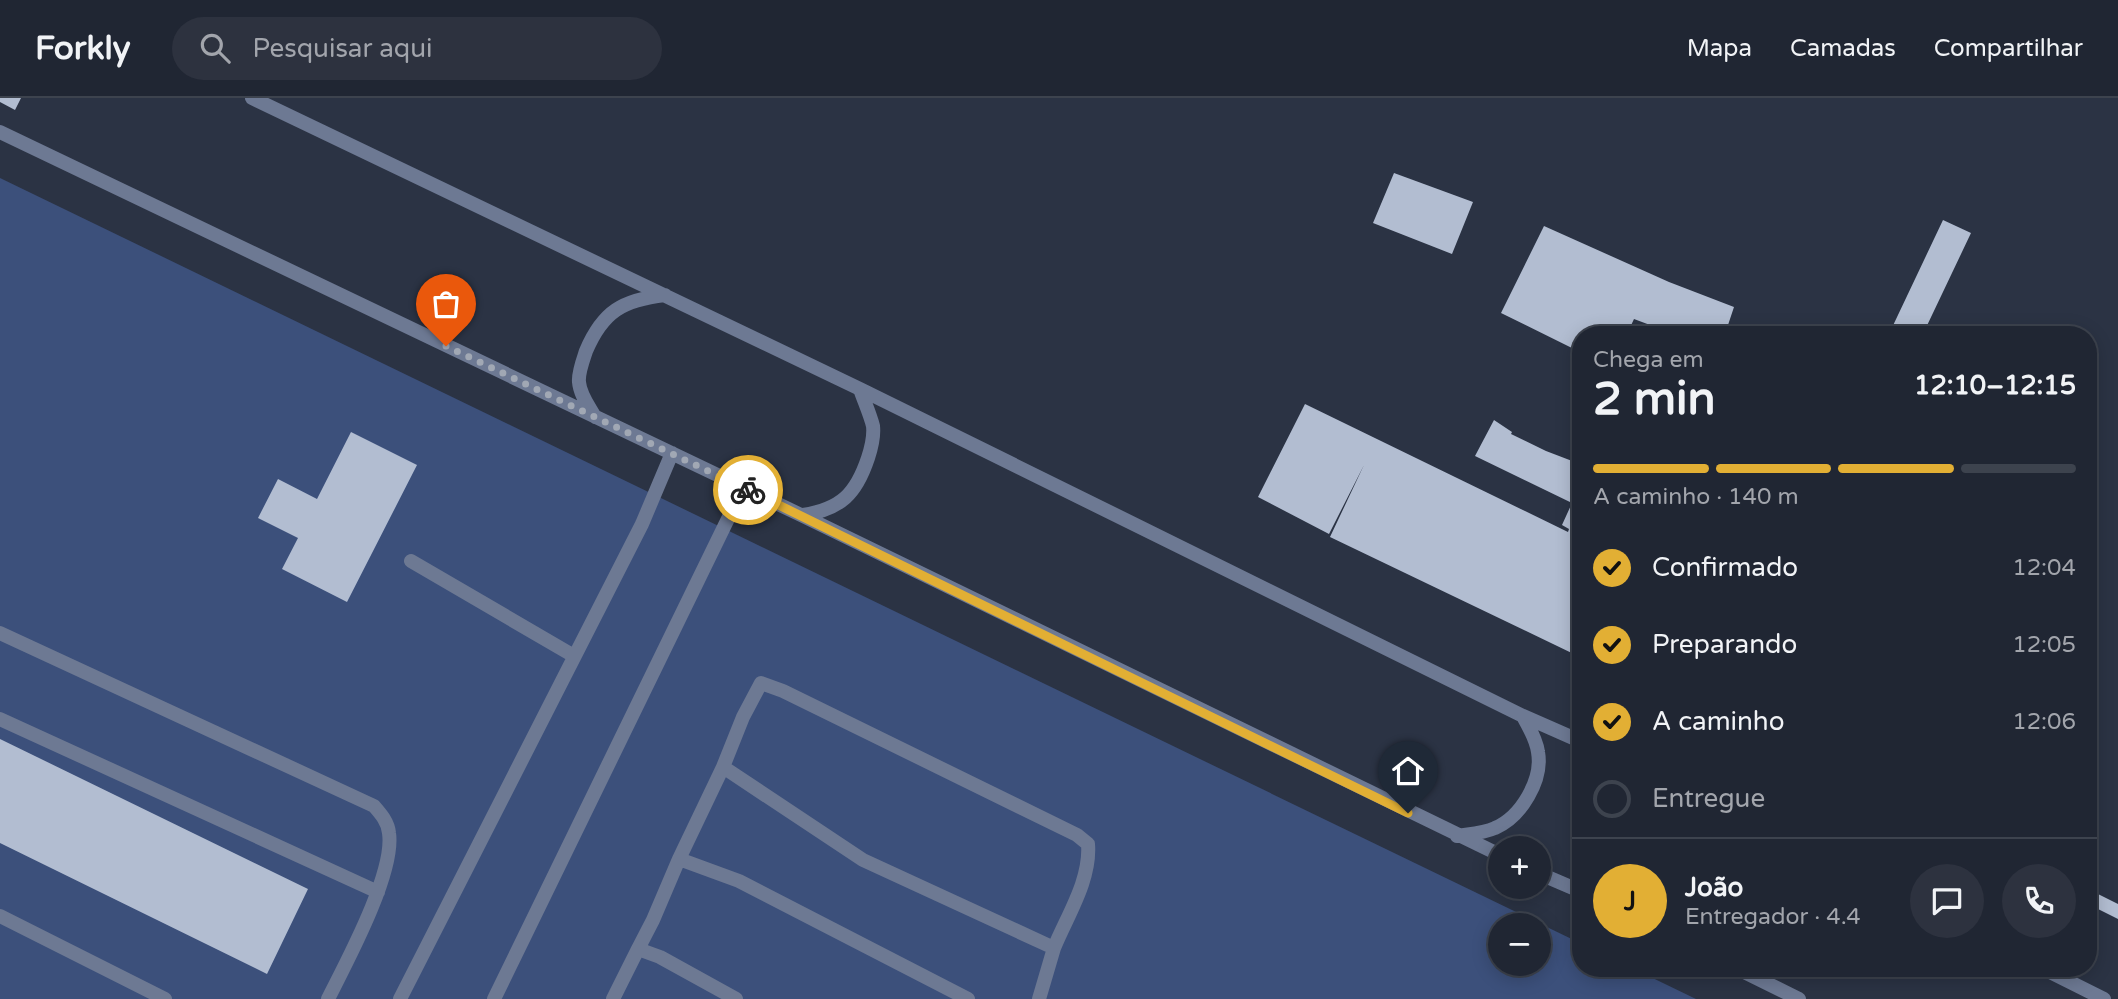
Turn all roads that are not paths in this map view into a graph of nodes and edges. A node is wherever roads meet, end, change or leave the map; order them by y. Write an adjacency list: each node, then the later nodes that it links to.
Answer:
1 (252, 98): 3 (lane)
2 (0, 132): 5 (lane)
3 (666, 295): 4 (lane); 5 (lane)
4 (859, 389): 8 (lane); 12 (lane)
5 (595, 417): 6 (lane)
6 (672, 453): 7 (lane); 11 (lane)
7 (743, 488): 8 (lane); 30 (lane)
8 (801, 515): 16 (lane)
9 (411, 561): 11 (lane)
10 (0, 634): 21 (lane)
11 (574, 656): 29 (lane)
12 (1523, 716): 14 (lane); 16 (lane)
13 (0, 719): 21 (lane)
14 (1572, 737)
15 (723, 767): 18 (lane); 23 (lane); 23 (lane)
16 (1457, 836): 17 (lane)
17 (1488, 850)
18 (679, 859): 24 (lane); 33 (lane)
19 (1551, 879): 20 (lane)
20 (1572, 888)
21 (378, 892): 28 (lane)
22 (0, 916): 27 (lane)
23 (1054, 948): 34 (lane)
24 (638, 949): 31 (lane); 32 (lane)
25 (1754, 977): 35 (lane)
26 (2060, 977): 36 (lane)
27 (166, 999)
28 (328, 999)
29 (400, 999)
30 (494, 999)
31 (613, 999)
32 (737, 999)
33 (968, 999)
34 (1039, 999)
35 (1799, 999)
36 (2104, 999)

